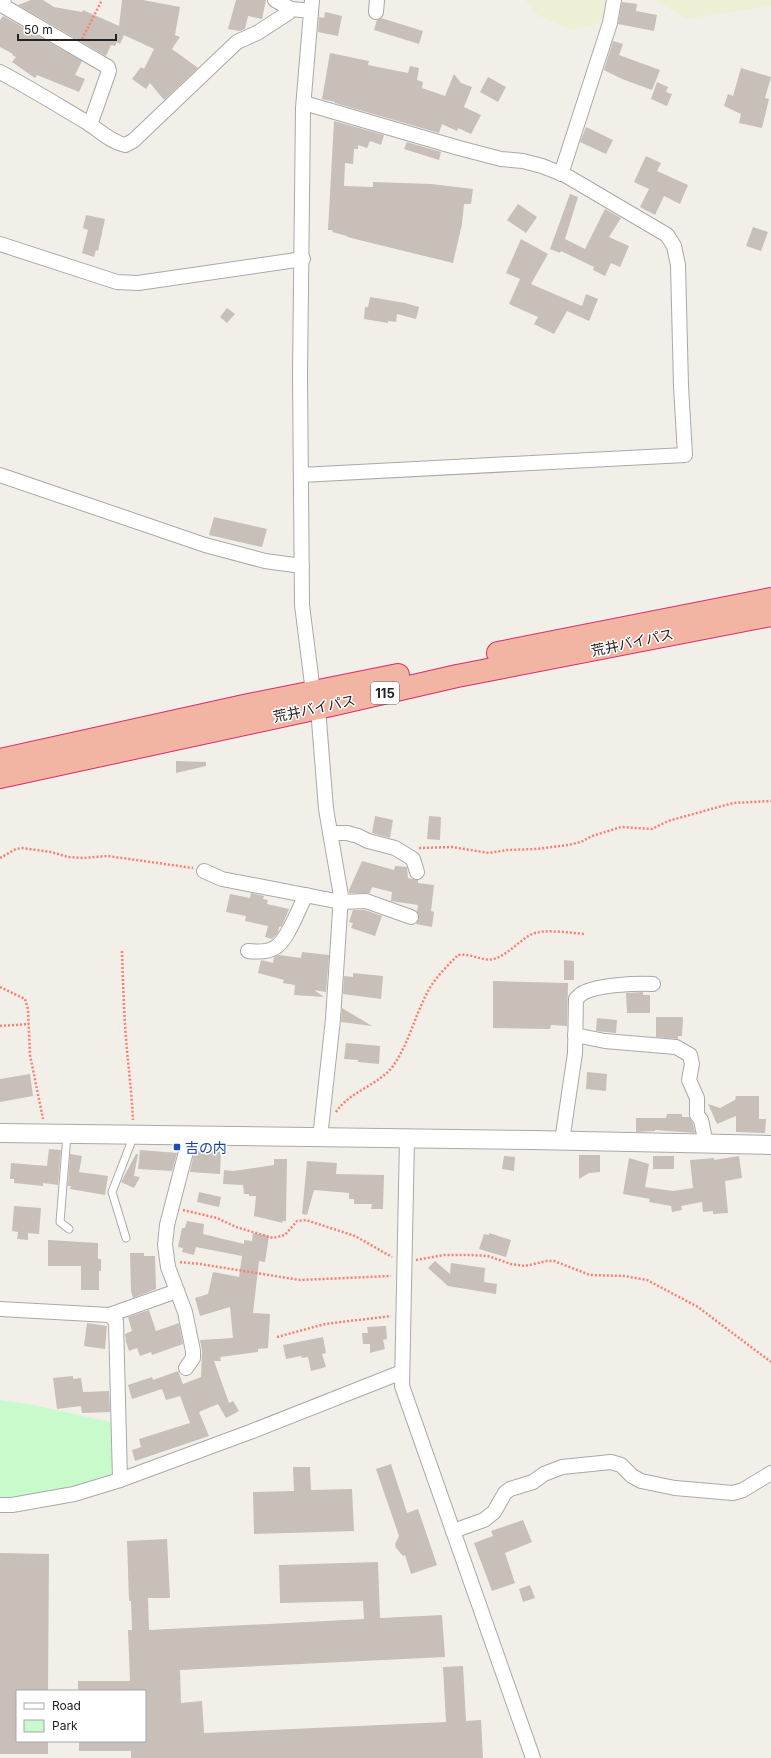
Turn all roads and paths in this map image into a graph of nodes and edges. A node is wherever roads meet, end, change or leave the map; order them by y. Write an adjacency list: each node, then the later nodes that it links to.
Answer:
1 (2, 0): 7 (street)
2 (102, 0): 7 (path)
3 (275, 0): 6 (street)
4 (614, 0): 11 (street)
5 (312, 5): 6 (street); 9 (street)
6 (291, 9): 10 (street)
7 (77, 48): 10 (street)
8 (0, 72): 10 (street)
9 (304, 103): 11 (street); 13 (street)
10 (90, 125)
11 (561, 174): 15 (street)
12 (0, 244): 13 (street)
13 (302, 259): 15 (street)
14 (0, 475): 16 (street)
15 (301, 475): 16 (street)
16 (302, 566): 19 (street)
17 (771, 599): 19 (highway, 荒井バイパス / 115)
18 (771, 615): 19 (highway, 荒井バイパス / 115)
19 (315, 700): 20 (highway, 荒井バイパス / 115); 21 (highway, 荒井バイパス / 115); 23 (street)
20 (0, 760)
21 (0, 777)
22 (771, 801): 24 (path)
23 (330, 832): 24 (street); 29 (street)
24 (407, 855): 27 (street)
25 (0, 858): 26 (path)
26 (204, 871): 28 (street)
27 (417, 872)
28 (306, 895): 29 (street); 33 (street)
29 (341, 902): 30 (street); 39 (street)
30 (411, 916)
31 (585, 934): 39 (path)
32 (122, 951): 43 (path)
33 (248, 951)
34 (653, 984): 38 (street)
35 (0, 987): 36 (path)
36 (29, 1024): 37 (path); 41 (path)
37 (0, 1026)
38 (575, 1035): 46 (street); 47 (street)
39 (321, 1132): 44 (street); 45 (street)
40 (0, 1133): 41 (street)
41 (45, 1134): 42 (street)
42 (67, 1135): 43 (street); 50 (lane)
43 (134, 1135): 44 (street); 51 (lane)
44 (190, 1136): 49 (street)
45 (407, 1138): 46 (street); 53 (street)
46 (562, 1141): 47 (street)
47 (706, 1144): 48 (street)
48 (771, 1145)
49 (171, 1207): 52 (street); 53 (path)
50 (69, 1230)
51 (126, 1238)
52 (167, 1262): 53 (path); 54 (street)
53 (404, 1268): 56 (street); 59 (path)
54 (177, 1292): 57 (street); 60 (street)
55 (0, 1309): 57 (street)
56 (403, 1314): 58 (path); 61 (street)
57 (109, 1315): 63 (street)
58 (277, 1337)
59 (771, 1362)
60 (186, 1368)
61 (402, 1372): 63 (street); 65 (street)
62 (771, 1472): 65 (street)
63 (120, 1480): 64 (street)
64 (0, 1505)
65 (453, 1531): 66 (street)
66 (532, 1758)

